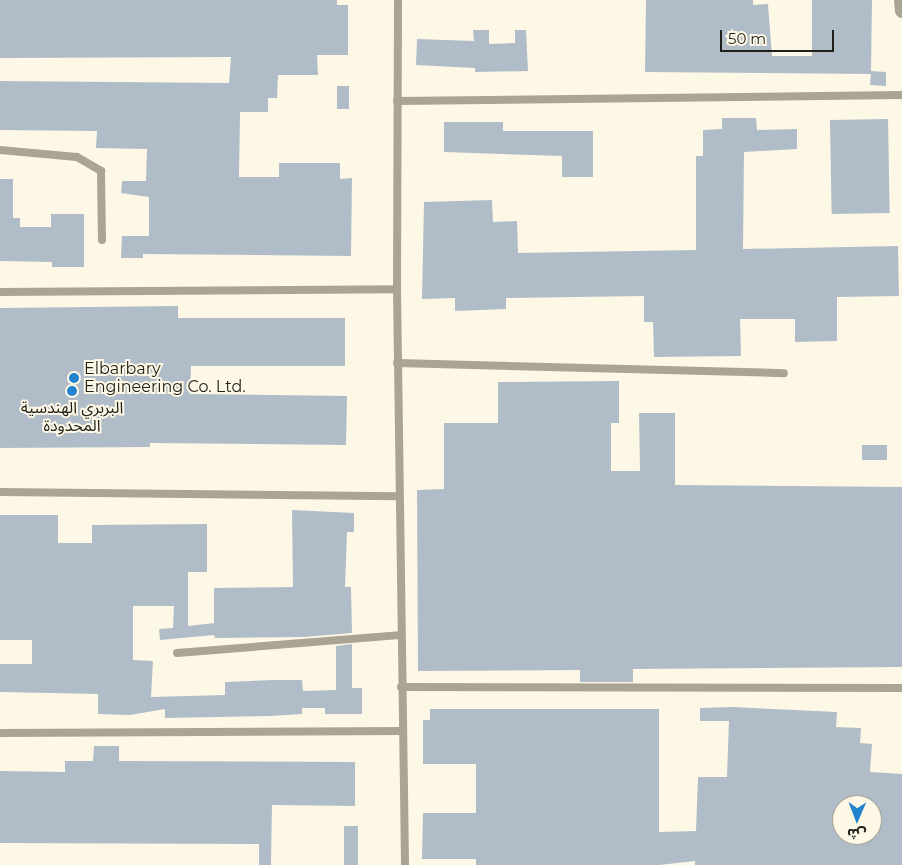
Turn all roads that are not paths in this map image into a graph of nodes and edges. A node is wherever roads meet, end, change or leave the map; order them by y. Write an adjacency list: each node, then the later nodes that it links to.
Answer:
1 (398, 0): 5 (lane)
2 (901, 0): 3 (street)
3 (902, 11)
4 (902, 95): 5 (lane)
5 (397, 101): 8 (lane)
6 (0, 150): 7 (lane)
7 (102, 240)
8 (397, 289): 9 (lane); 10 (lane)
9 (0, 292)
10 (397, 363): 11 (lane); 13 (lane)
11 (784, 373)
12 (0, 492): 13 (lane)
13 (398, 496): 14 (lane)
14 (399, 635): 15 (lane); 16 (lane)
15 (177, 653)
16 (401, 687): 17 (lane); 18 (lane)
17 (902, 688)
18 (403, 731): 19 (lane); 20 (lane)
19 (0, 733)
20 (405, 865)

